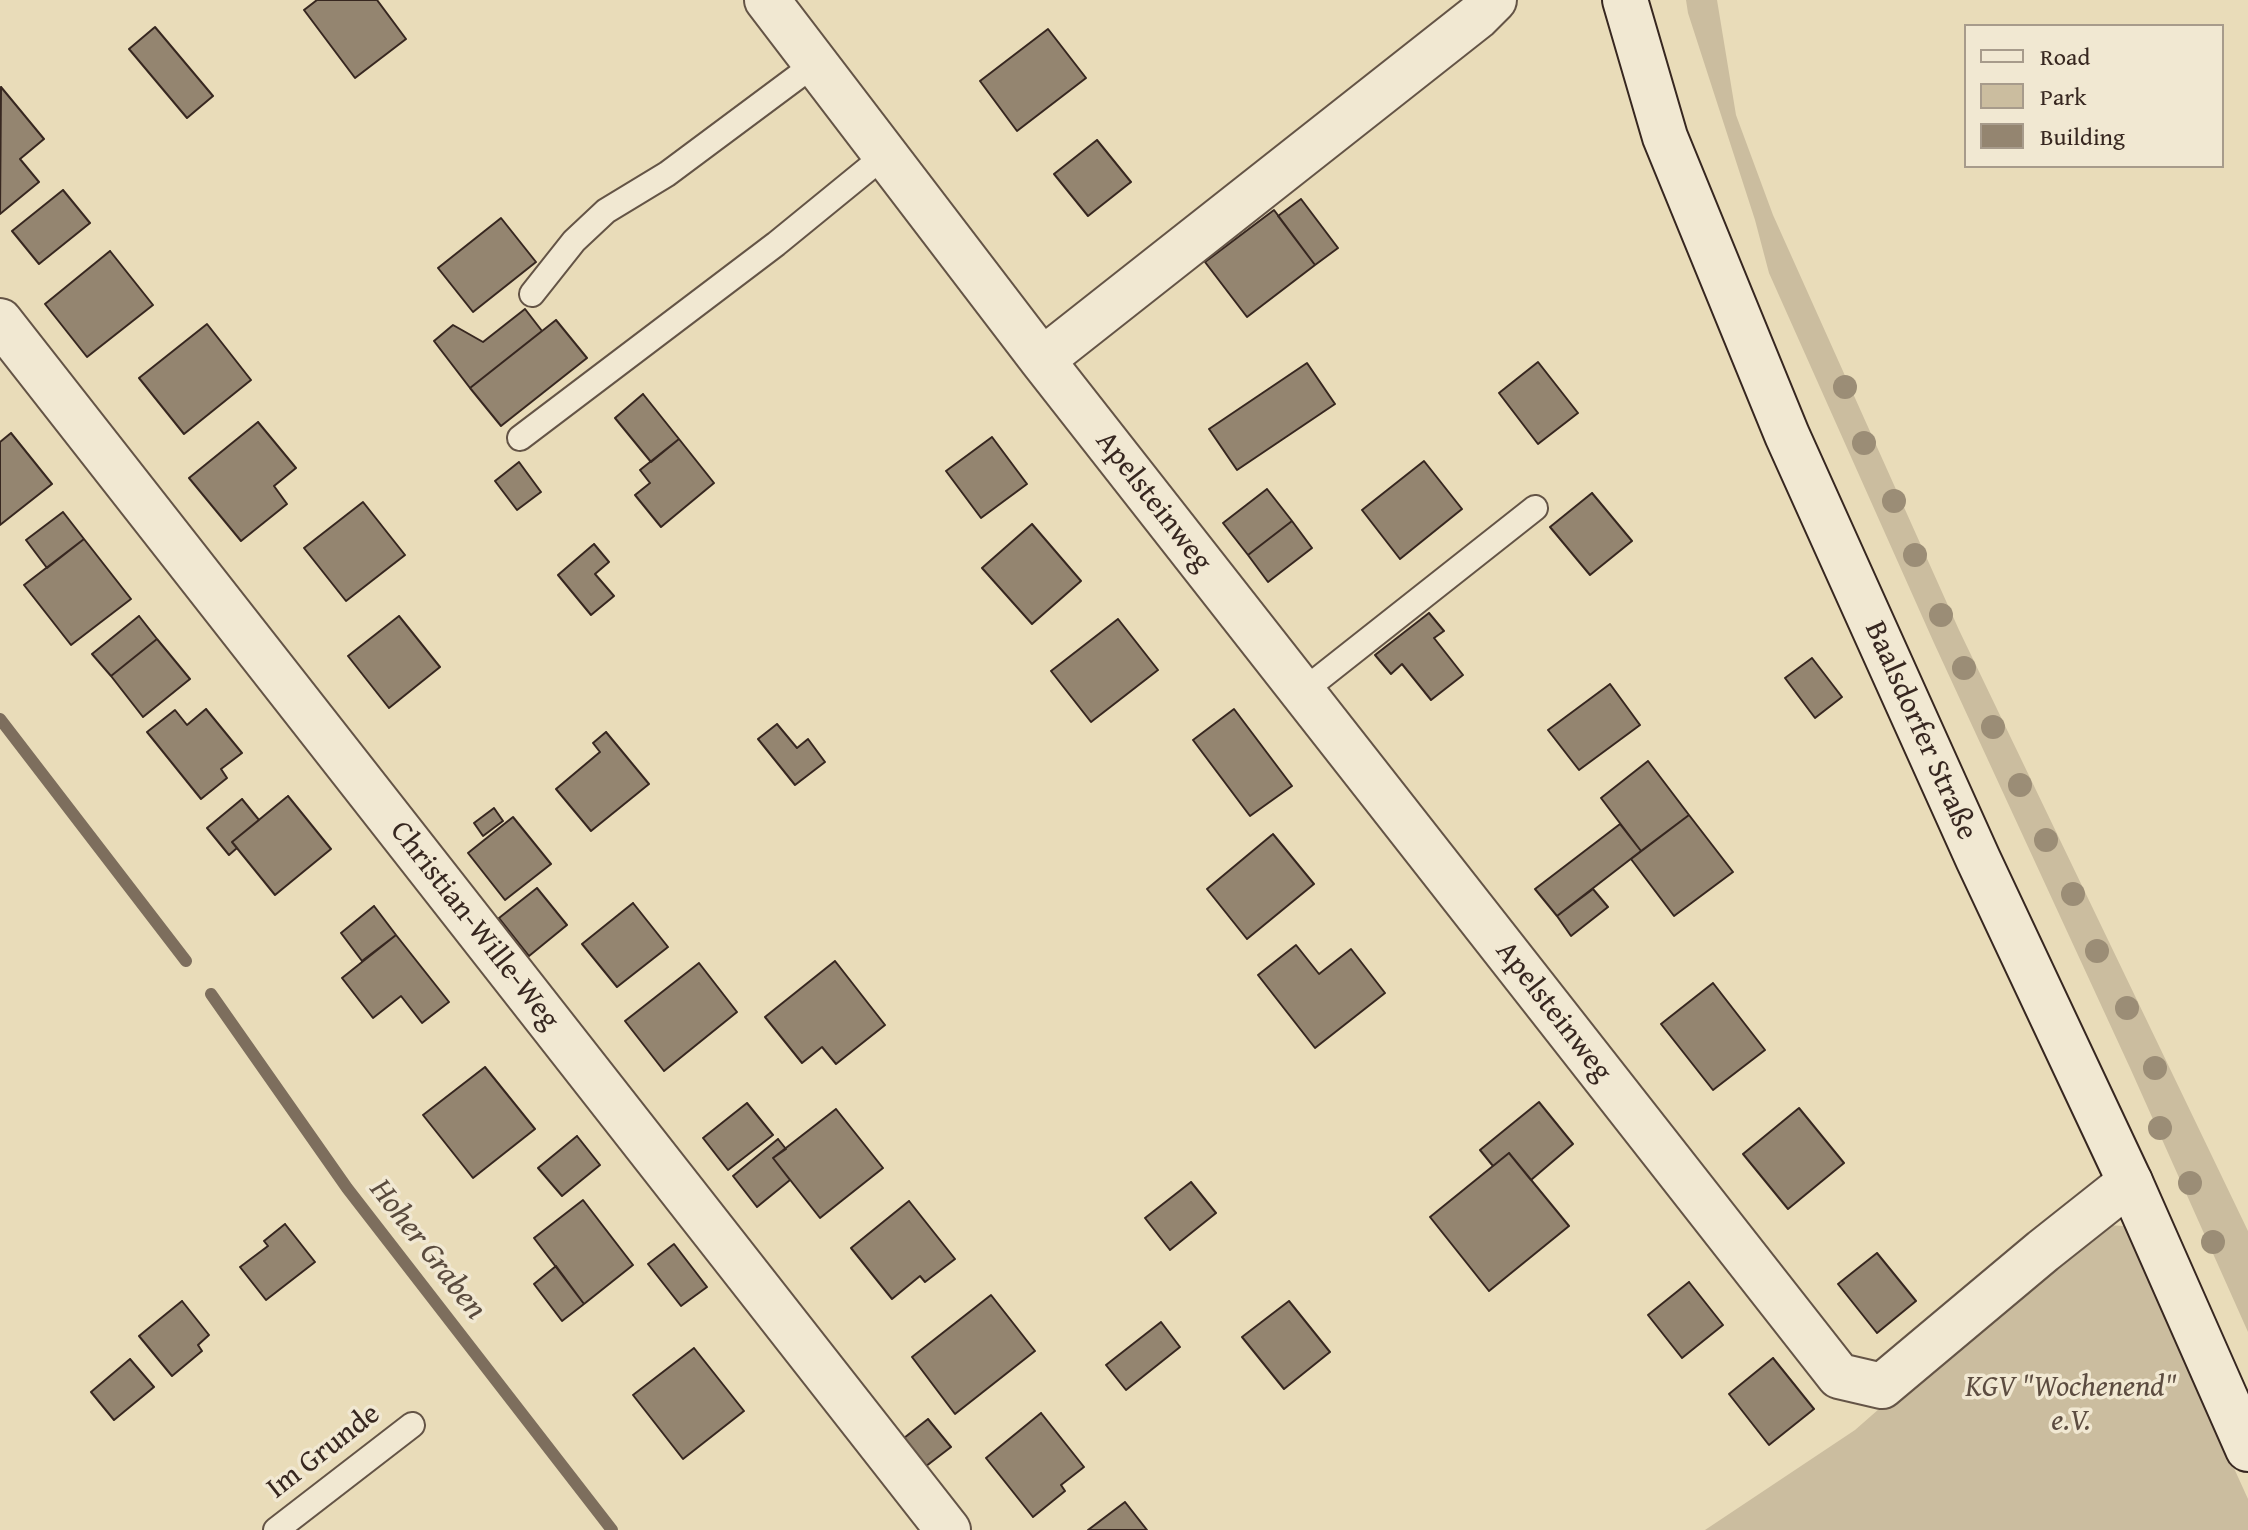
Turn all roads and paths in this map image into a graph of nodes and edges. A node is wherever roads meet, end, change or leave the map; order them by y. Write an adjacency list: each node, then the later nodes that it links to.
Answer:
1 (767, 0): 4 (street, Apelsteinweg)
2 (1494, 0): 8 (street)
3 (1625, 0): 12 (street, Baalsdorfer Straße)
4 (816, 63): 5 (street, Apelsteinweg); 6 (lane)
5 (885, 155): 8 (street, Apelsteinweg); 9 (lane)
6 (532, 294)
7 (0, 321): 16 (street, Christian-Wille-Weg)
8 (1042, 360): 11 (street, Apelsteinweg)
9 (520, 438)
10 (1535, 508): 11 (lane)
11 (1302, 692): 12 (street, Apelsteinweg)
12 (2130, 1182): 14 (street, Baalsdorfer Straße)
13 (412, 1425): 15 (lane, Im Grunde)
14 (2248, 1449)
15 (276, 1530)
16 (948, 1530)

